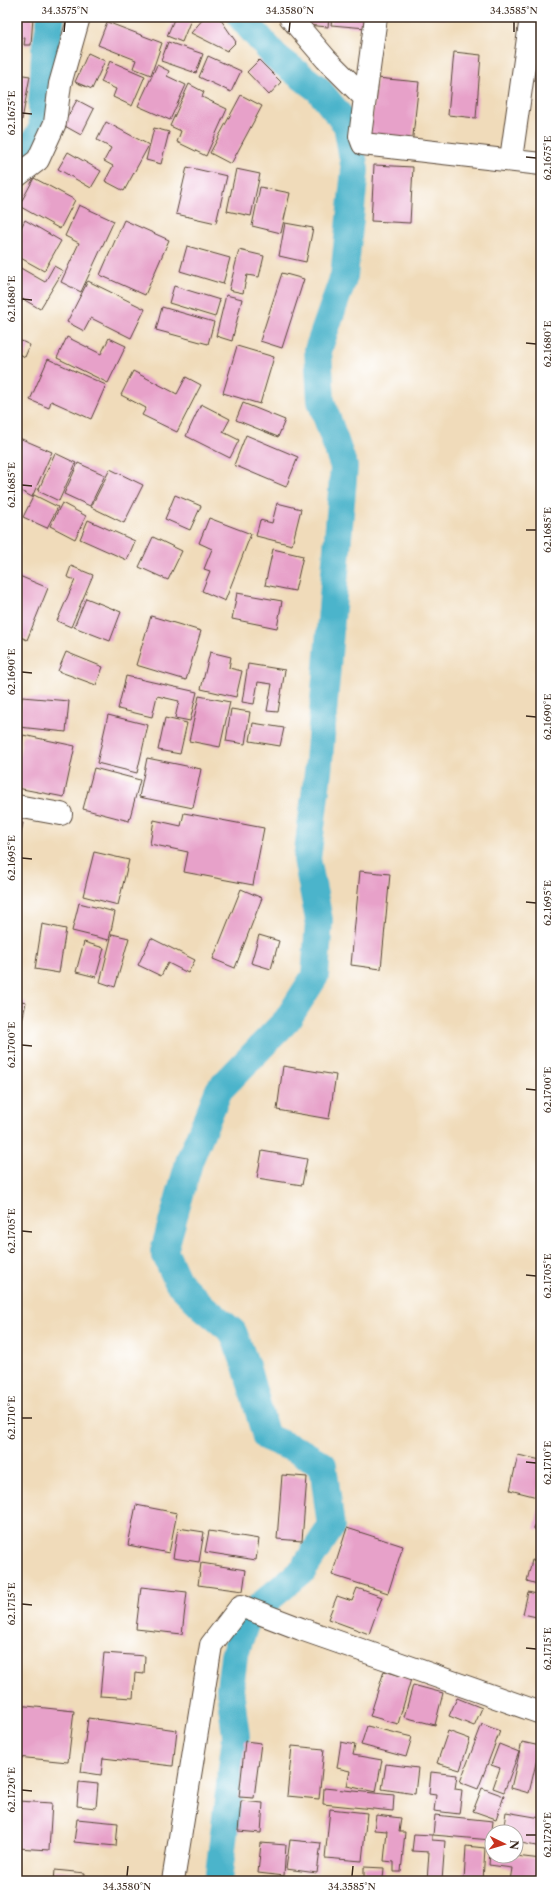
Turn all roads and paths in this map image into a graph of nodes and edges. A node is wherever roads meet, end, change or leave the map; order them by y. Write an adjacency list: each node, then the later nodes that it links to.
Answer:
1 (79, 17): 8 (street)
2 (290, 17): 5 (street)
3 (376, 17): 5 (street)
4 (531, 17): 6 (street)
5 (365, 98): 6 (street)
6 (510, 160): 7 (street)
7 (541, 164)
8 (17, 176)
9 (17, 806): 10 (street)
10 (61, 814)
11 (541, 1713): 12 (street)
12 (173, 1881)

